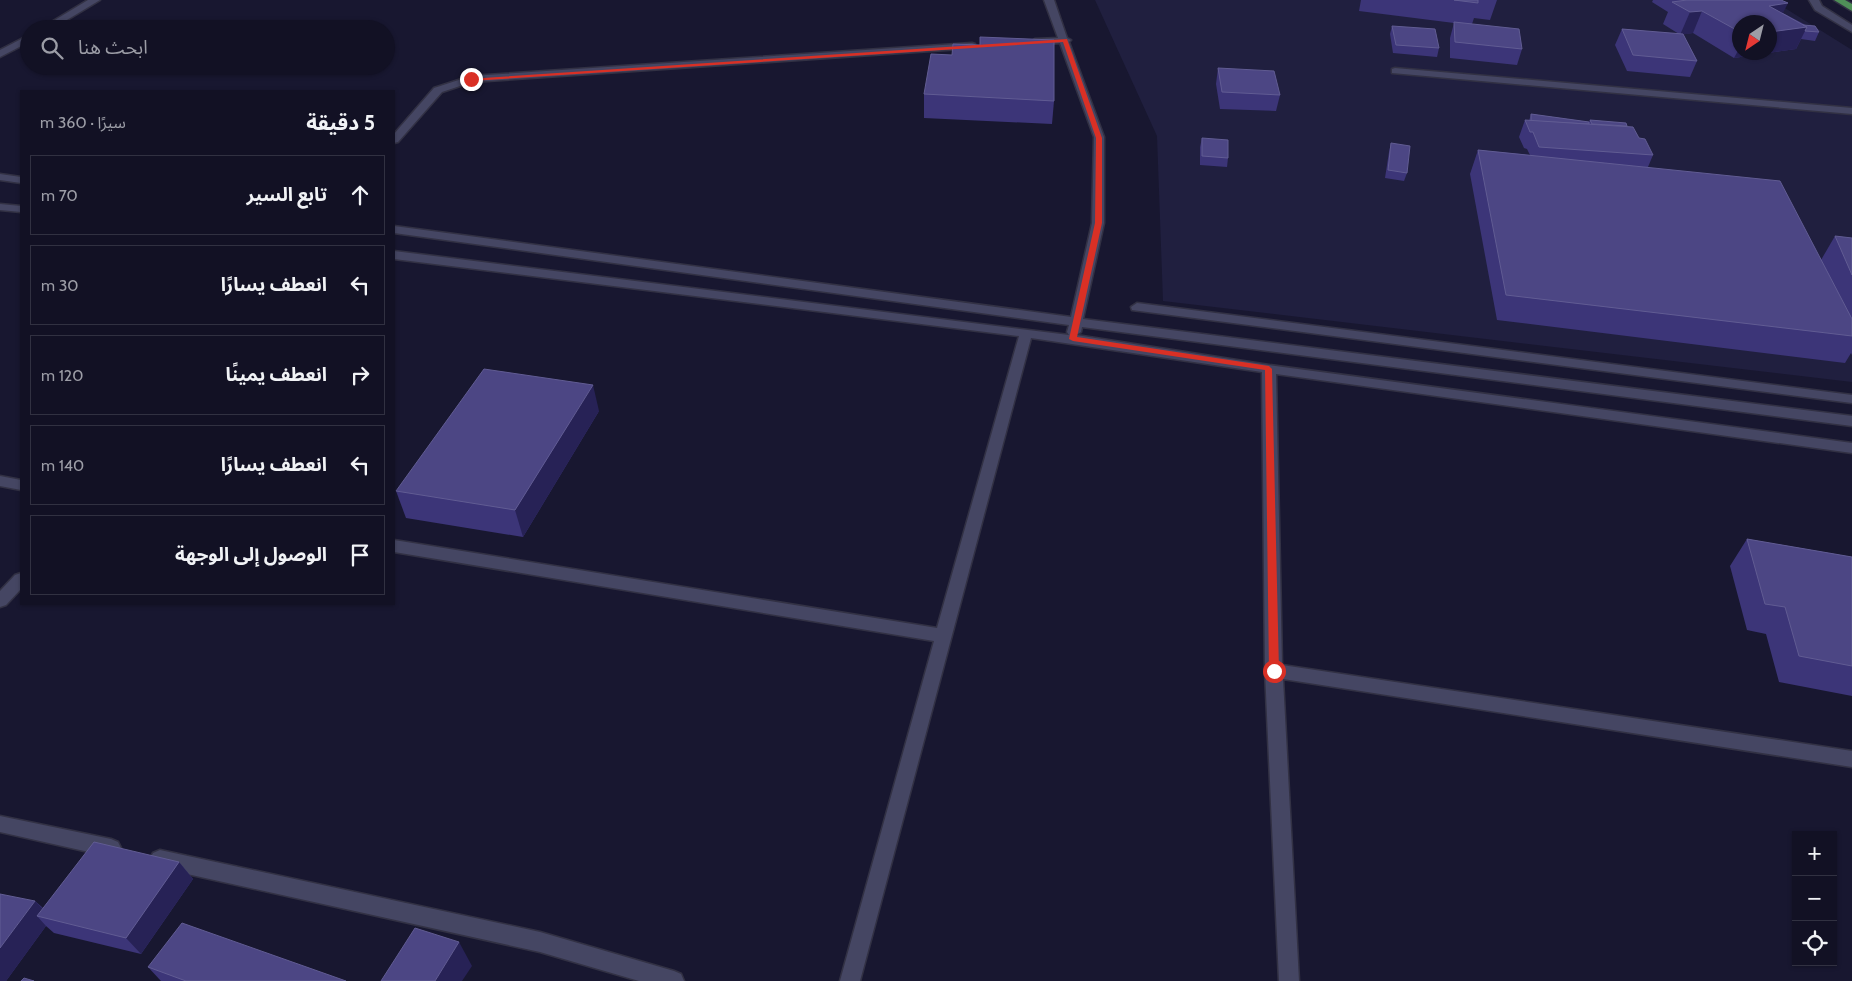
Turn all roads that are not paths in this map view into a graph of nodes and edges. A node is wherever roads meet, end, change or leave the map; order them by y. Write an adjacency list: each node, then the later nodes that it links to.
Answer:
1 (95, 0): 6 (street)
2 (1049, 0): 8 (street)
3 (1814, 0): 7 (street)
4 (1839, 0): 5 (main road)
5 (1852, 8)
6 (61, 20)
7 (1852, 29)
8 (1066, 40): 10 (street); 23 (street)
9 (20, 43): 12 (street)
10 (1026, 43)
11 (986, 46): 15 (street)
12 (0, 54)
13 (1395, 71): 14 (street)
14 (1852, 111)
15 (395, 139)
16 (0, 177): 17 (street)
17 (20, 180)
18 (0, 207): 19 (street)
19 (20, 210)
20 (395, 229): 23 (street)
21 (395, 255): 24 (street)
22 (1137, 307): 27 (street)
23 (1076, 322): 25 (street); 28 (street)
24 (1026, 333): 25 (street); 35 (street)
25 (1073, 339): 26 (street)
26 (1269, 369): 29 (street); 36 (street)
27 (1852, 399)
28 (1852, 421)
29 (1852, 448)
30 (0, 481): 31 (street)
31 (20, 485)
32 (395, 546): 35 (street)
33 (20, 580): 34 (street)
34 (0, 601)
35 (944, 636): 40 (street)
36 (1274, 671): 37 (street); 41 (street)
37 (1852, 759)
38 (0, 824): 39 (street)
39 (674, 981)
40 (850, 981)
41 (1289, 981)

